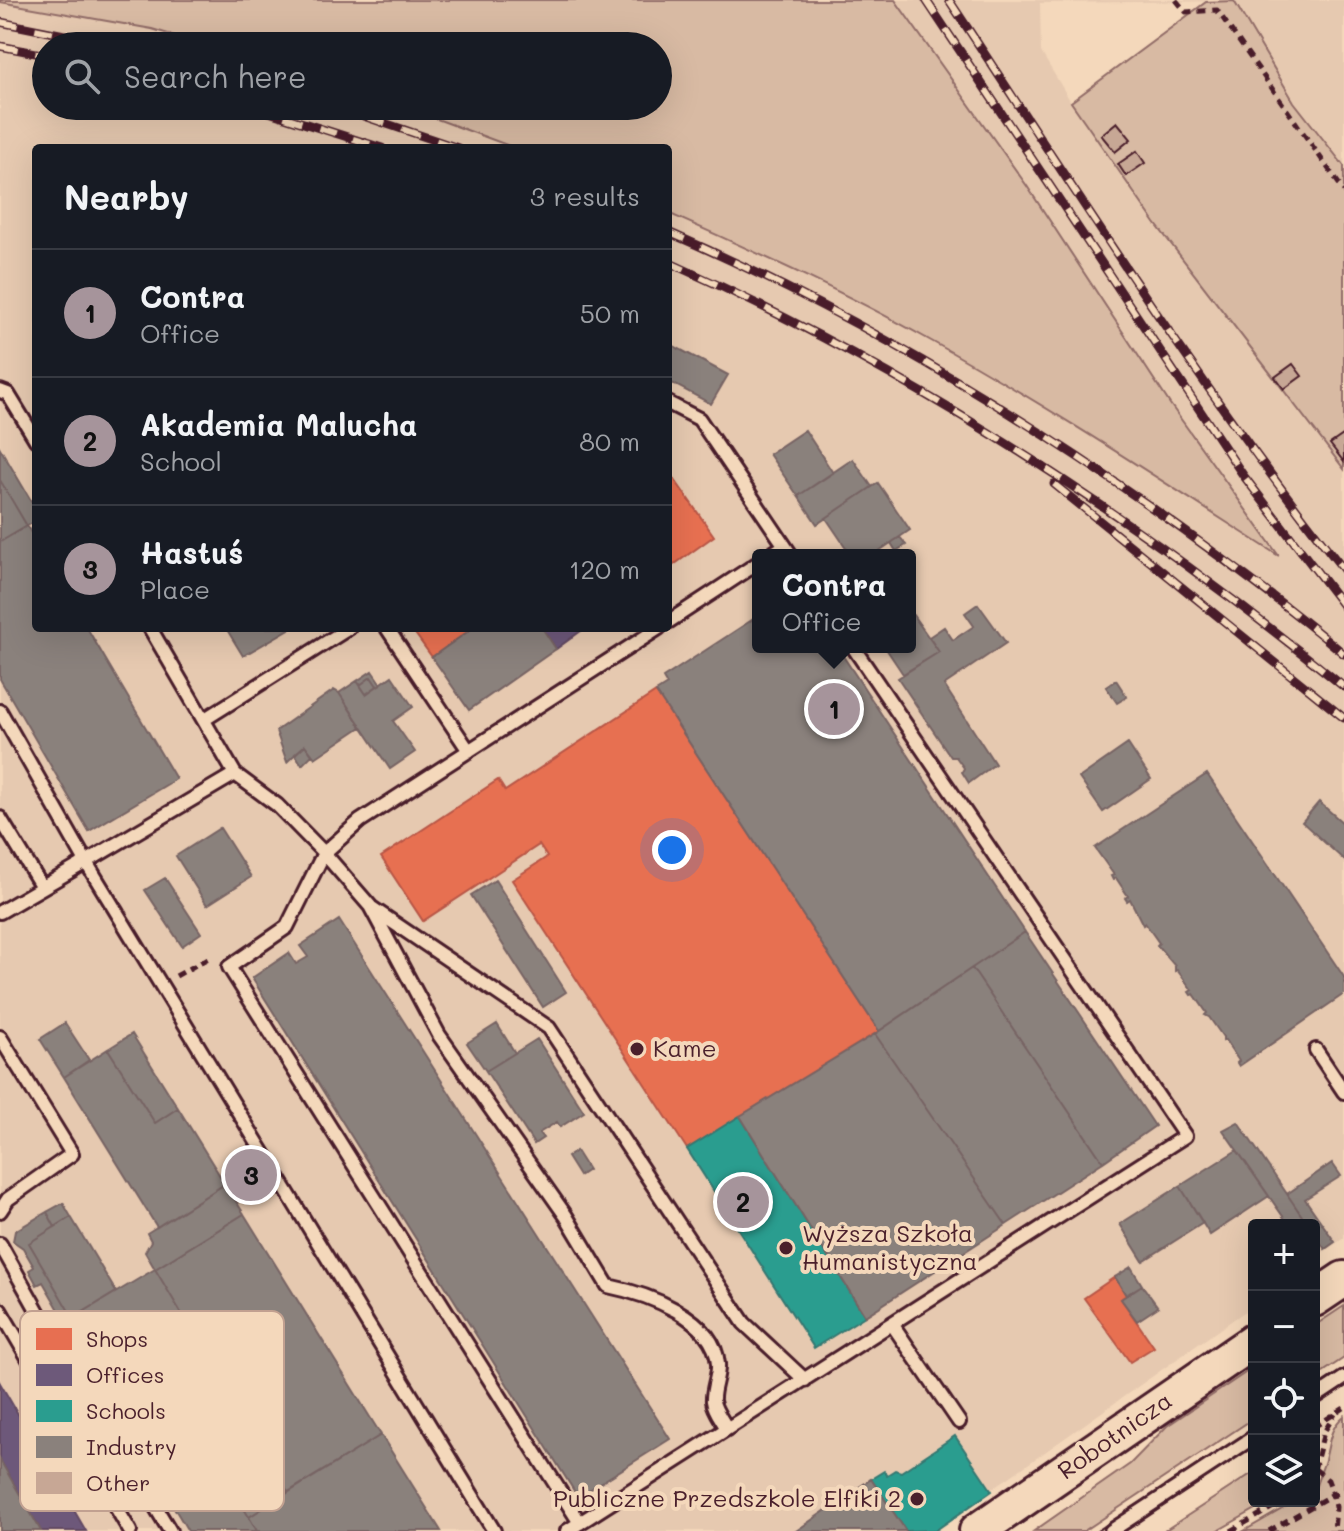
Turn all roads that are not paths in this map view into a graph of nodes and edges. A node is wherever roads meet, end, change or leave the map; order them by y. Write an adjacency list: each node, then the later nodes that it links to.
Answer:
1 (0, 391): 3 (lane)
2 (672, 405): 4 (lane)
3 (32, 433)
4 (787, 549)
5 (752, 567): 6 (lane)
6 (672, 619)
7 (152, 632): 13 (lane)
8 (343, 632): 13 (lane)
9 (390, 632): 14 (lane)
10 (653, 632): 14 (lane)
11 (857, 653): 31 (lane)
12 (0, 711): 18 (lane)
13 (205, 719): 15 (lane)
14 (469, 751): 17 (lane)
15 (235, 774): 17 (lane); 18 (lane)
16 (0, 818): 19 (lane)
17 (324, 853): 20 (lane); 42 (lane)
18 (86, 862): 19 (lane); 45 (lane)
19 (42, 887): 21 (lane)
20 (370, 906): 35 (lane); 38 (lane)
21 (0, 912)
22 (0, 1037): 25 (lane)
23 (1316, 1050): 24 (lane)
24 (1344, 1092)
25 (0, 1211)
26 (0, 1244): 30 (lane)
27 (1344, 1279): 28 (street)
28 (1320, 1295)
29 (0, 1310): 32 (lane)
30 (38, 1311)
31 (892, 1324): 35 (lane); 37 (lane)
32 (20, 1344)
33 (1248, 1345): 47 (street, Robotnicza)
34 (1344, 1378): 36 (lane)
35 (805, 1380): 38 (lane)
36 (1320, 1394)
37 (959, 1422)
38 (727, 1429): 42 (lane)
39 (1248, 1441): 48 (lane)
40 (118, 1511): 43 (lane)
41 (158, 1511): 44 (lane)
42 (580, 1523): 46 (lane)
43 (130, 1531)
44 (170, 1531)
45 (494, 1531)
46 (567, 1531)
47 (977, 1531)
48 (1111, 1531)

